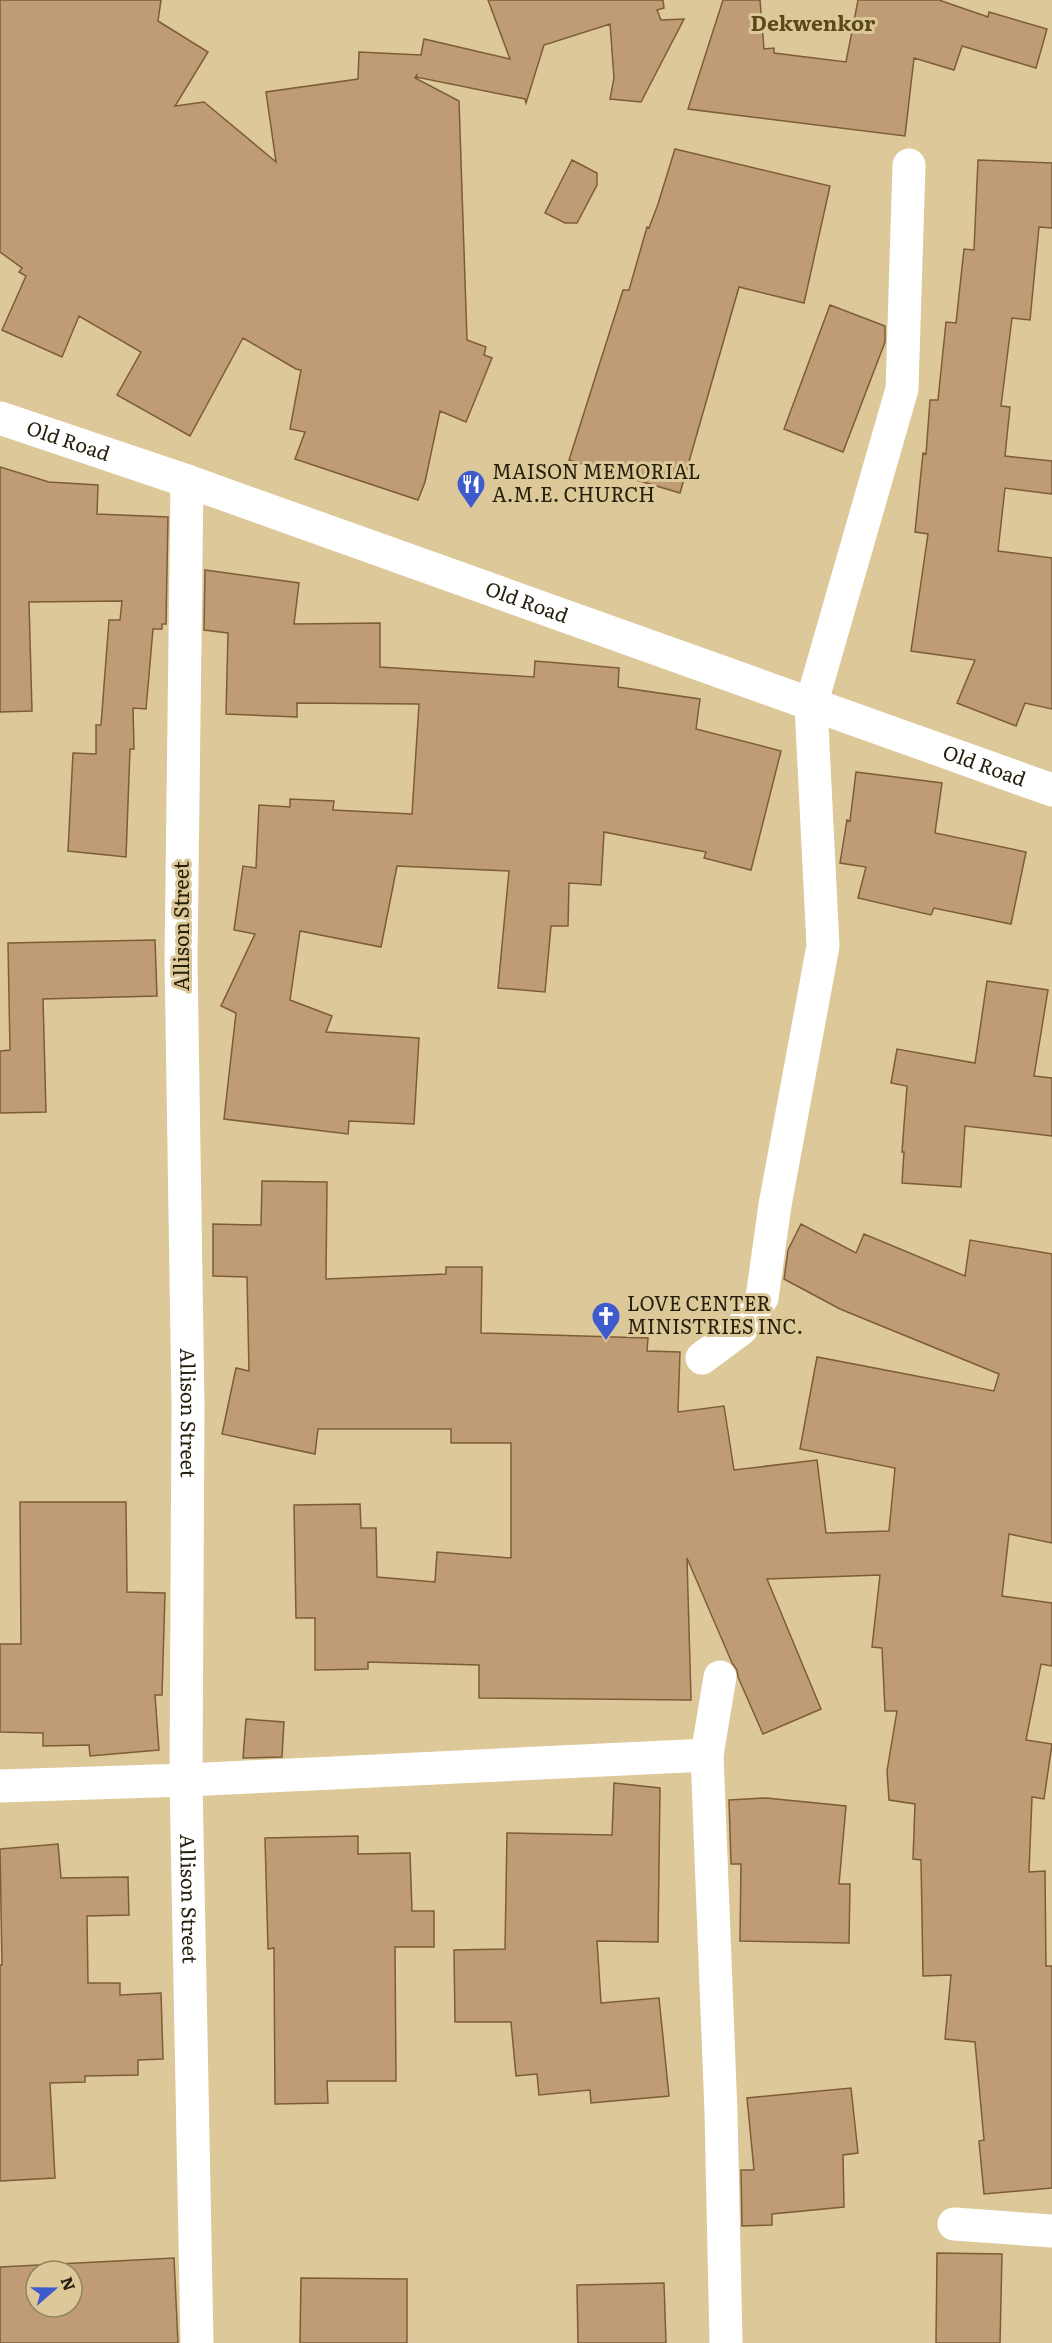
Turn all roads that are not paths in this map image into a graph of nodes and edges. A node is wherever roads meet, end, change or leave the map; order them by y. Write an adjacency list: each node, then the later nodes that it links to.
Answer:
1 (909, 165): 4 (street)
2 (0, 418): 3 (street, Old Road)
3 (187, 481): 4 (street, Old Road); 9 (street, Allison Street)
4 (811, 705): 5 (street, Old Road); 6 (street)
5 (1052, 790)
6 (702, 1358)
7 (720, 1677): 8 (street)
8 (707, 1755): 9 (street); 14 (street)
9 (186, 1780): 10 (street); 13 (street, Allison Street)
10 (0, 1786)
11 (954, 2224): 12 (street)
12 (1052, 2231)
13 (197, 2343)
14 (726, 2343)

